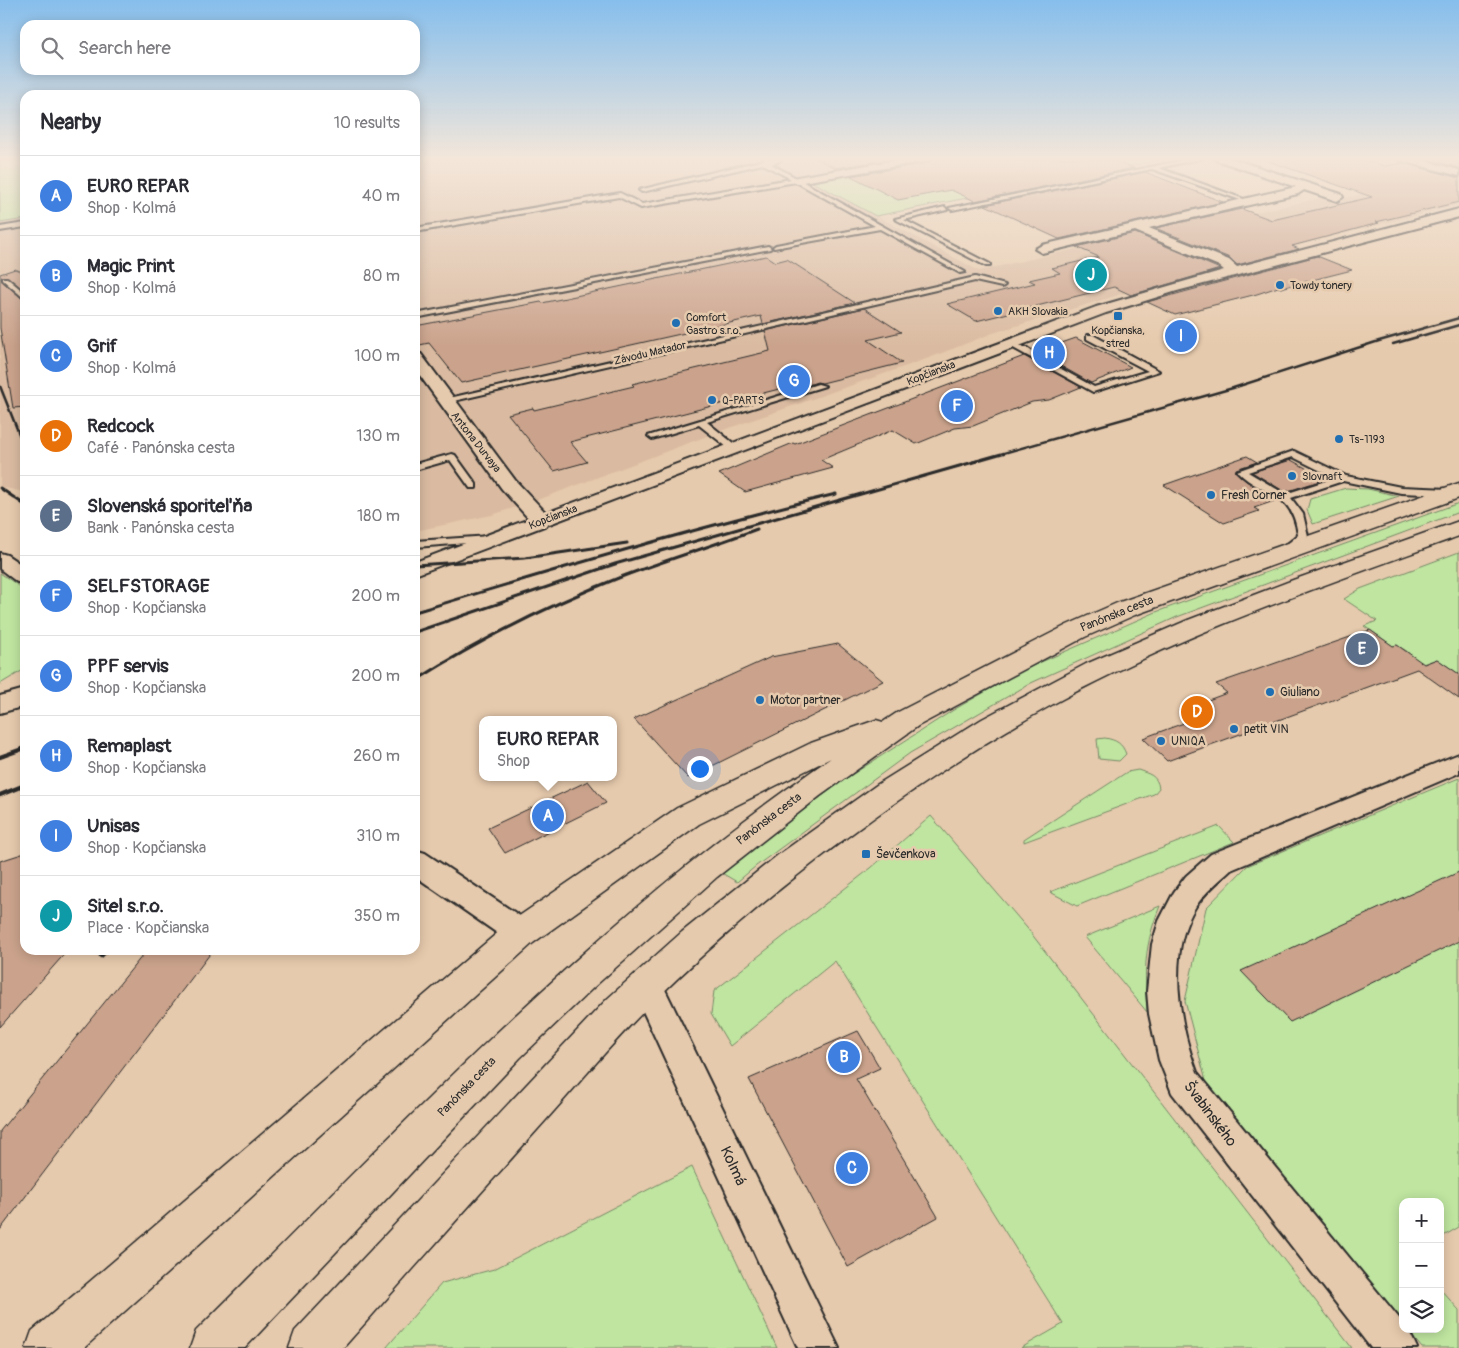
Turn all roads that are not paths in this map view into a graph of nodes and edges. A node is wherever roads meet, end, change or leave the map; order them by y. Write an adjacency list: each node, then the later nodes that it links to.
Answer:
1 (468, 221): 10 (lane)
2 (869, 221): 7 (lane)
3 (904, 221): 14 (lane)
4 (1168, 221): 8 (street)
5 (1428, 221): 15 (street, Kopčianska)
6 (20, 226): 9 (lane)
7 (880, 227): 11 (lane); 16 (lane)
8 (1138, 228): 13 (street); 15 (street)
9 (0, 229)
10 (420, 229)
11 (776, 247)
12 (768, 248): 20 (lane)
13 (1042, 249)
14 (988, 265)
15 (1233, 271): 22 (street, Kopčianska)
16 (962, 272)
17 (5, 279): 19 (lane)
18 (1002, 284): 25 (lane, Závodu Matador)
19 (20, 292)
20 (420, 315)
21 (1090, 337): 22 (lane)
22 (1010, 344): 28 (street, Kopčianska)
23 (420, 369): 25 (street, Antona Durvaya)
24 (821, 386): 26 (lane)
25 (445, 401): 34 (street, Antona Durvaya)
26 (701, 422): 27 (lane); 28 (lane)
27 (652, 436)
28 (735, 449): 34 (street, Kopčianska)
29 (420, 466): 31 (lane)
30 (1343, 478): 32 (lane); 33 (lane); 33 (lane)
31 (473, 486)
32 (1456, 491): 38 (main road, Panónska cesta)
33 (1284, 497): 38 (lane)
34 (543, 521): 36 (street, Kopčianska)
35 (1459, 528): 46 (main road)
36 (494, 539): 37 (lane); 40 (street, Kopčianska)
37 (420, 544)
38 (1280, 554): 42 (main road, Panónska cesta)
39 (0, 559): 41 (street)
40 (420, 567)
41 (20, 573)
42 (908, 719): 45 (main road); 48 (main road, Panónska cesta)
43 (1459, 764): 51 (street, Švabinského)
44 (420, 864): 45 (street)
45 (521, 933): 47 (main road)
46 (647, 985): 49 (main road); 50 (street, Kolmá)
47 (49, 1348)
48 (213, 1348)
49 (312, 1348)
50 (819, 1348)
51 (1397, 1348)

